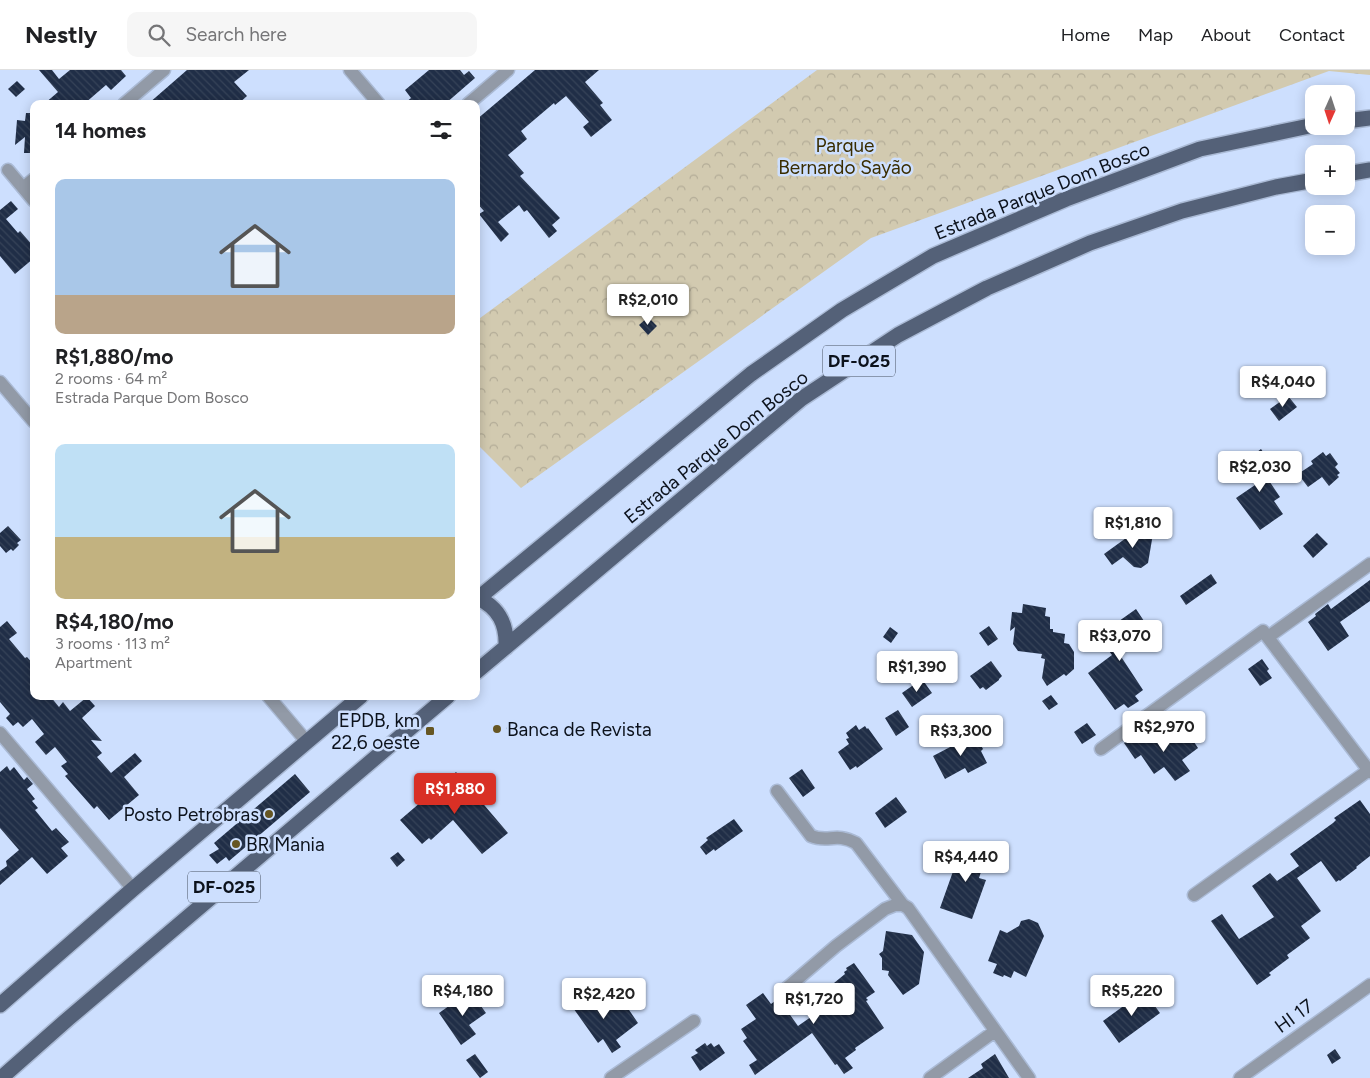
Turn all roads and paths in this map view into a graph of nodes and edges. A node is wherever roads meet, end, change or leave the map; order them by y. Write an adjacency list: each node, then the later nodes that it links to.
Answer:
1 (164, 70): 4 (street)
2 (350, 70): 5 (street)
3 (508, 70): 6 (street)
4 (129, 100)
5 (376, 100)
6 (473, 100)
7 (1370, 118): 8 (main road)
8 (1355, 119)
9 (1305, 126): 20 (main road, Estrada Parque Dom Bosco / DF-025)
10 (8, 170): 15 (street)
11 (1370, 170): 12 (main road)
12 (1355, 172)
13 (30, 182): 15 (street)
14 (1305, 182): 23 (main road, Estrada Parque Dom Bosco / DF-025)
15 (23, 188): 16 (street)
16 (30, 196)
17 (0, 382): 18 (street)
18 (30, 417)
19 (1370, 564): 22 (street)
20 (480, 597)
21 (480, 600): 23 (main road)
22 (1265, 634): 30 (street); 31 (street)
23 (506, 647): 24 (main road, Estrada Parque Dom Bosco / DF-025)
24 (480, 669)
25 (271, 700): 29 (street)
26 (356, 700): 29 (main road, DF-025)
27 (443, 700): 41 (main road, DF-025)
28 (0, 734): 33 (street)
29 (308, 742): 33 (main road, DF-025)
30 (1101, 749)
31 (1370, 771): 34 (street)
32 (776, 791): 35 (street)
33 (133, 889): 38 (main road, DF-025)
34 (1194, 895)
35 (903, 905): 37 (street); 40 (street)
36 (1370, 985): 45 (street, HI 17)
37 (787, 988)
38 (0, 1005)
39 (694, 1021): 42 (street)
40 (996, 1031): 43 (street); 44 (street)
41 (1, 1078)
42 (610, 1078)
43 (930, 1078)
44 (1029, 1078)
45 (1240, 1078)

